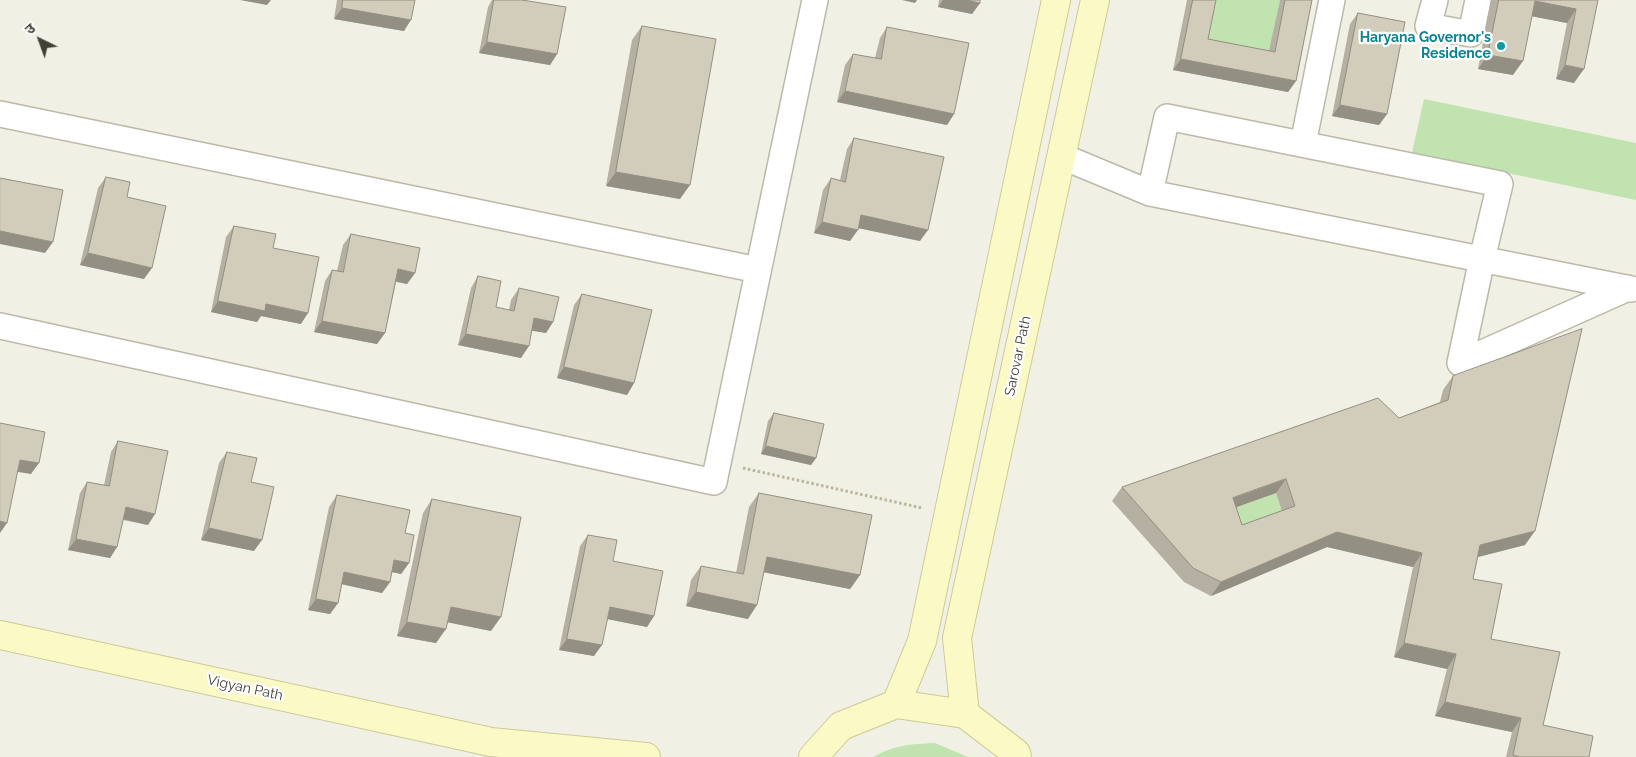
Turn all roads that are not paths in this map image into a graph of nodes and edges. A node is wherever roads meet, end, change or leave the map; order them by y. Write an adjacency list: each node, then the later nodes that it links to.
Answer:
1 (814, 0): 12 (street)
2 (1056, 0): 16 (main road)
3 (1095, 0): 9 (main road, Sarovar Path)
4 (1332, 0): 8 (street)
5 (1434, 0): 6 (street)
6 (1478, 0)
7 (0, 114): 12 (street)
8 (1303, 144): 10 (street); 11 (street)
9 (1061, 156): 10 (street); 17 (main road, Sarovar Path)
10 (1150, 193): 11 (street)
11 (1482, 259): 13 (street); 13 (street)
12 (758, 270): 14 (street)
13 (1632, 289)
14 (0, 326)
15 (0, 635): 18 (main road, Vigyan Path)
16 (896, 704): 17 (main road); 21 (main road)
17 (965, 714): 22 (main road)
18 (491, 742): 19 (main road, Vigyan Path); 20 (main road, Vigyan Path)
19 (534, 757)
20 (646, 757)
21 (812, 757)
22 (1017, 757)

